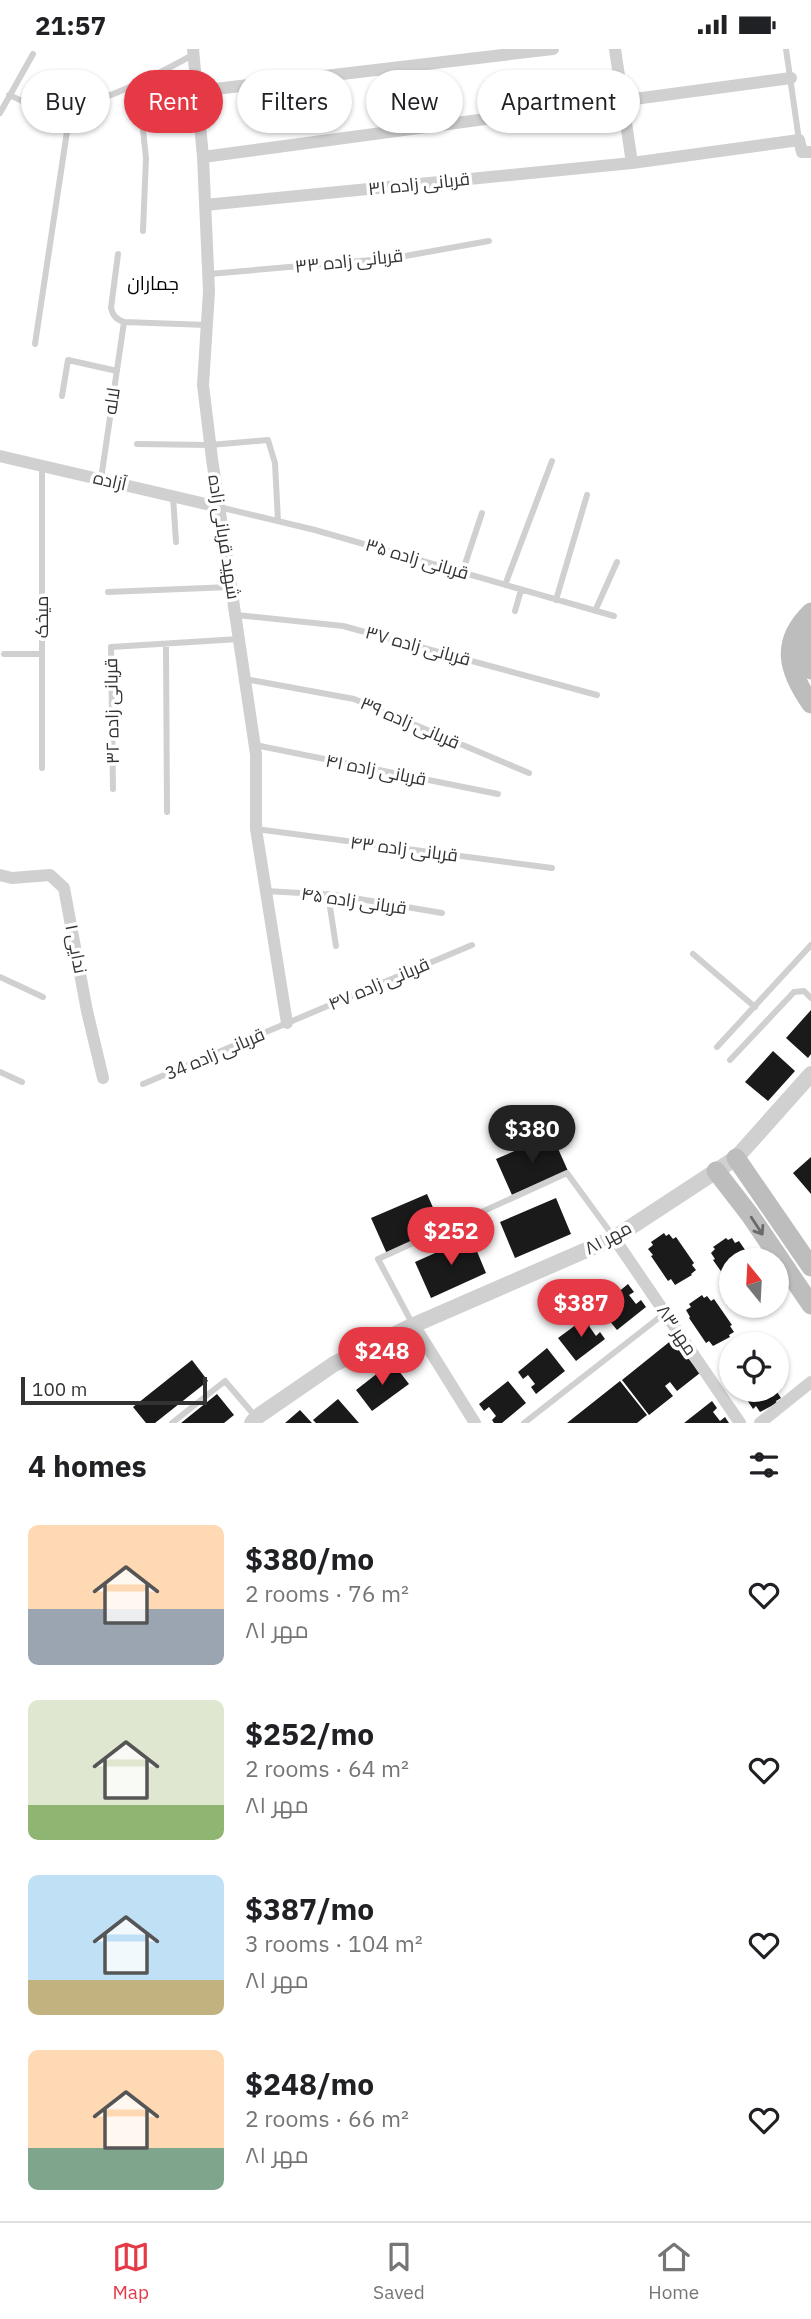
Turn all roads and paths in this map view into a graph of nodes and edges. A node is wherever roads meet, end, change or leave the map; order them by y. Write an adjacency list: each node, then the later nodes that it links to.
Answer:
1 (553, 49): 5 (street)
2 (615, 49): 9 (street)
3 (786, 49): 10 (lane)
4 (194, 51): 7 (lane); 8 (street, شهید قربانی زاده)
5 (523, 51): 11 (street)
6 (33, 54): 12 (lane)
7 (162, 70)
8 (196, 70)
9 (618, 70)
10 (791, 78): 13 (street); 21 (lane)
11 (223, 88)
12 (9, 95): 14 (lane); 15 (lane)
13 (640, 99)
14 (21, 100)
15 (0, 113)
16 (477, 120): 22 (street)
17 (67, 133): 31 (lane)
18 (143, 133): 25 (lane)
19 (201, 133): 22 (street, شهید قربانی زاده)
20 (628, 133): 23 (street)
21 (804, 148): 23 (street, قربانی زاده ۳۱)
22 (203, 157): 24 (street, شهید قربانی زاده)
23 (632, 163): 24 (street, قربانی زاده ۳۱)
24 (205, 205): 28 (street, شهید قربانی زاده)
25 (143, 231)
26 (489, 241): 28 (lane, قربانی زاده ۳۳)
27 (118, 254): 29 (lane)
28 (209, 274): 30 (street, شهید قربانی زاده)
29 (124, 322): 30 (lane); 32 (lane, لاله)
30 (207, 325): 35 (street, شهید قربانی زاده)
31 (35, 344)
32 (117, 372): 33 (lane); 39 (lane, لاله)
33 (62, 396)
34 (137, 444): 35 (lane)
35 (210, 445): 42 (street, شهید قربانی زاده); 44 (lane)
36 (0, 456): 38 (street, آزاده)
37 (552, 461): 48 (lane)
38 (42, 466): 39 (street, آزاده); 62 (lane, میخک)
39 (101, 479): 41 (street, آزاده)
40 (587, 495): 52 (lane)
41 (173, 496): 42 (street, آزاده); 45 (lane)
42 (219, 507): 44 (lane, قربانی زاده ۳۵); 49 (street, شهید قربانی زاده)
43 (482, 513): 47 (lane)
44 (278, 521): 47 (lane, قربانی زاده ۳۵)
45 (176, 542)
46 (617, 562): 54 (lane)
47 (462, 573): 48 (lane, قربانی زاده ۳۵)
48 (505, 585): 50 (lane, قربانی زاده ۳۵)
49 (232, 587): 51 (lane); 56 (street, شهید قربانی زاده)
50 (521, 590): 52 (lane, قربانی زاده ۳۵); 53 (lane)
51 (108, 592)
52 (556, 600): 54 (lane, قربانی زاده ۳۵)
53 (515, 611)
54 (595, 611): 57 (lane, قربانی زاده ۳۵)
55 (811, 611): 63 (main road)
56 (236, 615): 59 (street, شهید قربانی زاده); 65 (lane, قربانی زاده ۳۷)
57 (614, 616)
58 (811, 632): 63 (main road)
59 (239, 639): 60 (lane, قربانی زاده ۳۲); 64 (street, شهید قربانی زاده)
60 (166, 644): 70 (lane, قربانی زاده ۳۲); 72 (lane)
61 (4, 654): 62 (lane)
62 (42, 654): 68 (lane, میخک)
63 (803, 675): 66 (main road)
64 (245, 679): 67 (street, شهید قربانی زاده); 69 (lane, قربانی زاده ۳۹)
65 (597, 695)
66 (811, 704)
67 (255, 745): 71 (lane, قربانی زاده ۴۱); 73 (street, شهید قربانی زاده)
68 (42, 768)
69 (529, 773)
70 (113, 789)
71 (498, 794)
72 (167, 812)
73 (256, 829): 74 (lane, قربانی زاده ۴۳); 76 (street, شهید قربانی زاده)
74 (552, 868)
75 (0, 875): 92 (street, ندایی ۱)
76 (266, 891): 77 (lane, قربانی زاده ۴۵); 87 (street, شهید قربانی زاده)
77 (328, 894): 78 (lane, قربانی زاده ۴۵); 80 (lane)
78 (442, 913)
79 (811, 945): 86 (lane)
80 (336, 946)
81 (472, 946): 87 (lane, قربانی زاده ۴۷)
82 (693, 954): 86 (lane)
83 (0, 977): 84 (lane)
84 (43, 997)
85 (811, 998): 89 (lane)
86 (755, 1007): 88 (lane)
87 (287, 1023): 94 (lane, قربانی زاده 34)
88 (717, 1048)
89 (730, 1060)
90 (0, 1072): 93 (lane)
91 (811, 1074): 95 (street, مهر ۸۱)
92 (103, 1078)
93 (22, 1082)
94 (143, 1084)
95 (736, 1158): 96 (street, مهر ۸۱); 98 (main road)
96 (716, 1171): 97 (street, مهر ۸۱); 99 (main road, one-way to 99)
97 (614, 1238): 100 (street, مهر ۸۳); 101 (street, مهر ۸۱); 101 (lane)
98 (811, 1266)
99 (811, 1305)
100 (665, 1313): 106 (lane); 107 (street, مهر ۸۳)
101 (414, 1325): 103 (street, مهر ۸۱); 105 (street)
102 (811, 1382): 108 (street)
103 (254, 1420): 104 (lane)
104 (172, 1423)
105 (474, 1423)
106 (524, 1423)
107 (740, 1423)
108 (760, 1423)

